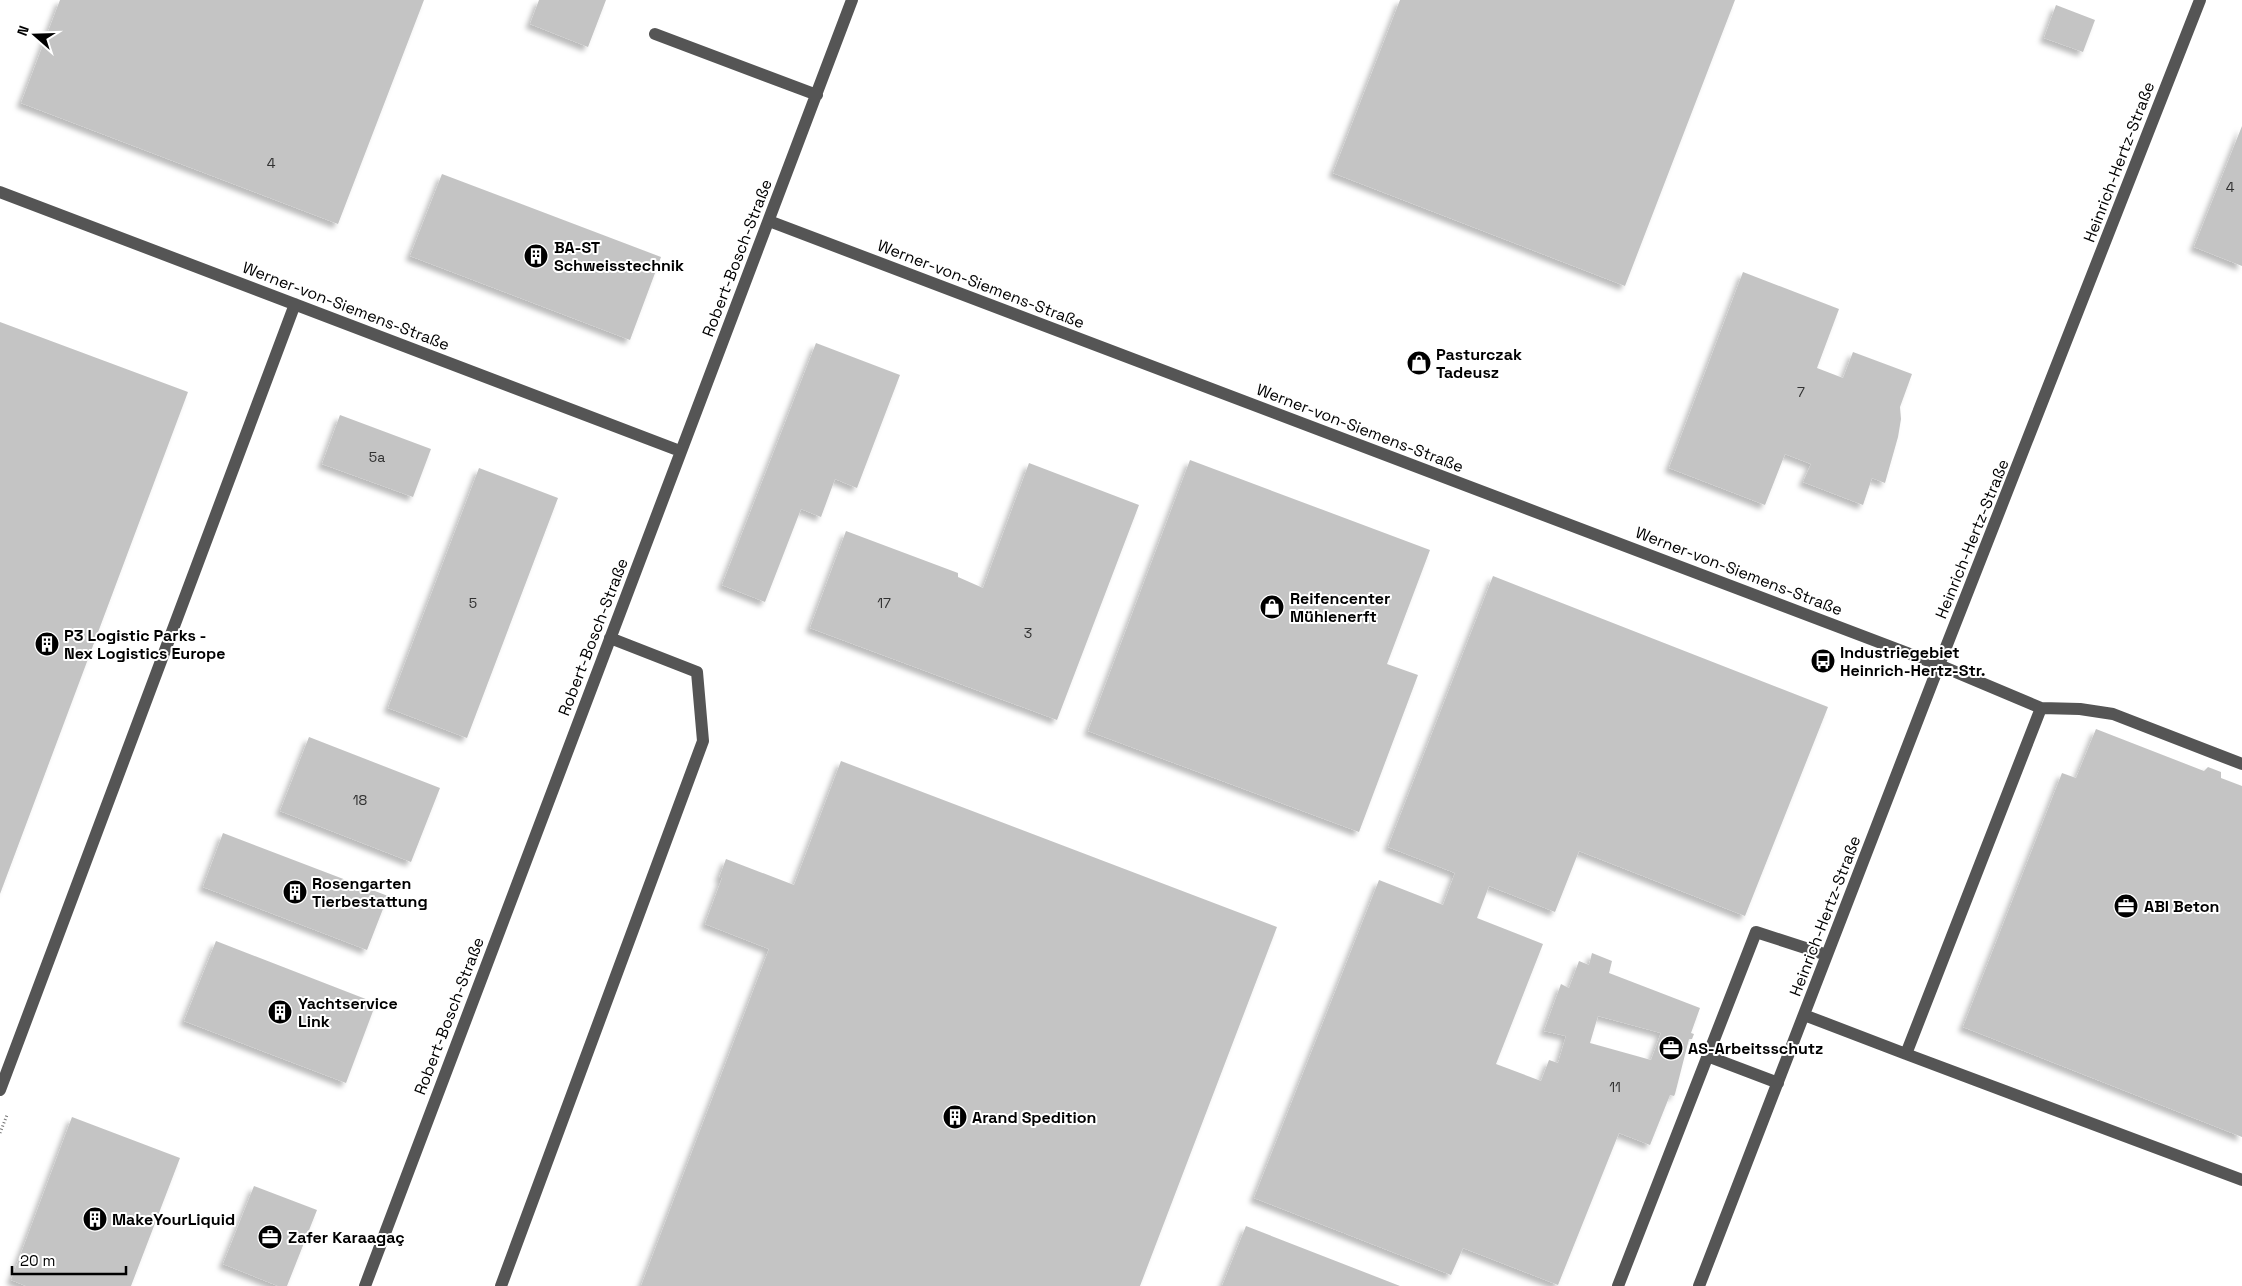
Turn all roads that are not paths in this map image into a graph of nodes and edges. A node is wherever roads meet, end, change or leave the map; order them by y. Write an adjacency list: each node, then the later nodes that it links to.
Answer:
1 (852, 0): 4 (street, Robert-Bosch-Straße)
2 (2200, 0): 10 (street, Heinrich-Hertz-Straße)
3 (655, 34): 4 (street)
4 (817, 95): 6 (street, Robert-Bosch-Straße)
5 (0, 192): 7 (street, Werner-von-Siemens-Straße)
6 (769, 221): 8 (street, Robert-Bosch-Straße); 10 (street, Werner-von-Siemens-Straße)
7 (296, 304): 8 (street, Werner-von-Siemens-Straße); 18 (street)
8 (680, 451): 9 (street, Robert-Bosch-Straße)
9 (610, 638): 20 (street, Robert-Bosch-Straße); 21 (street)
10 (1939, 665): 11 (street, Werner-von-Siemens-Straße); 13 (street, Heinrich-Hertz-Straße)
11 (2041, 708): 12 (street); 15 (street)
12 (2242, 764)
13 (1828, 956): 14 (street, Heinrich-Hertz-Straße); 16 (street)
14 (1804, 1015): 15 (street); 17 (street, Heinrich-Hertz-Straße)
15 (1906, 1054): 19 (street)
16 (1707, 1056): 17 (street); 22 (street)
17 (1778, 1083): 23 (street, Heinrich-Hertz-Straße)
18 (0, 1090)
19 (2242, 1180)
20 (365, 1286)
21 (501, 1286)
22 (1618, 1286)
23 (1699, 1286)

